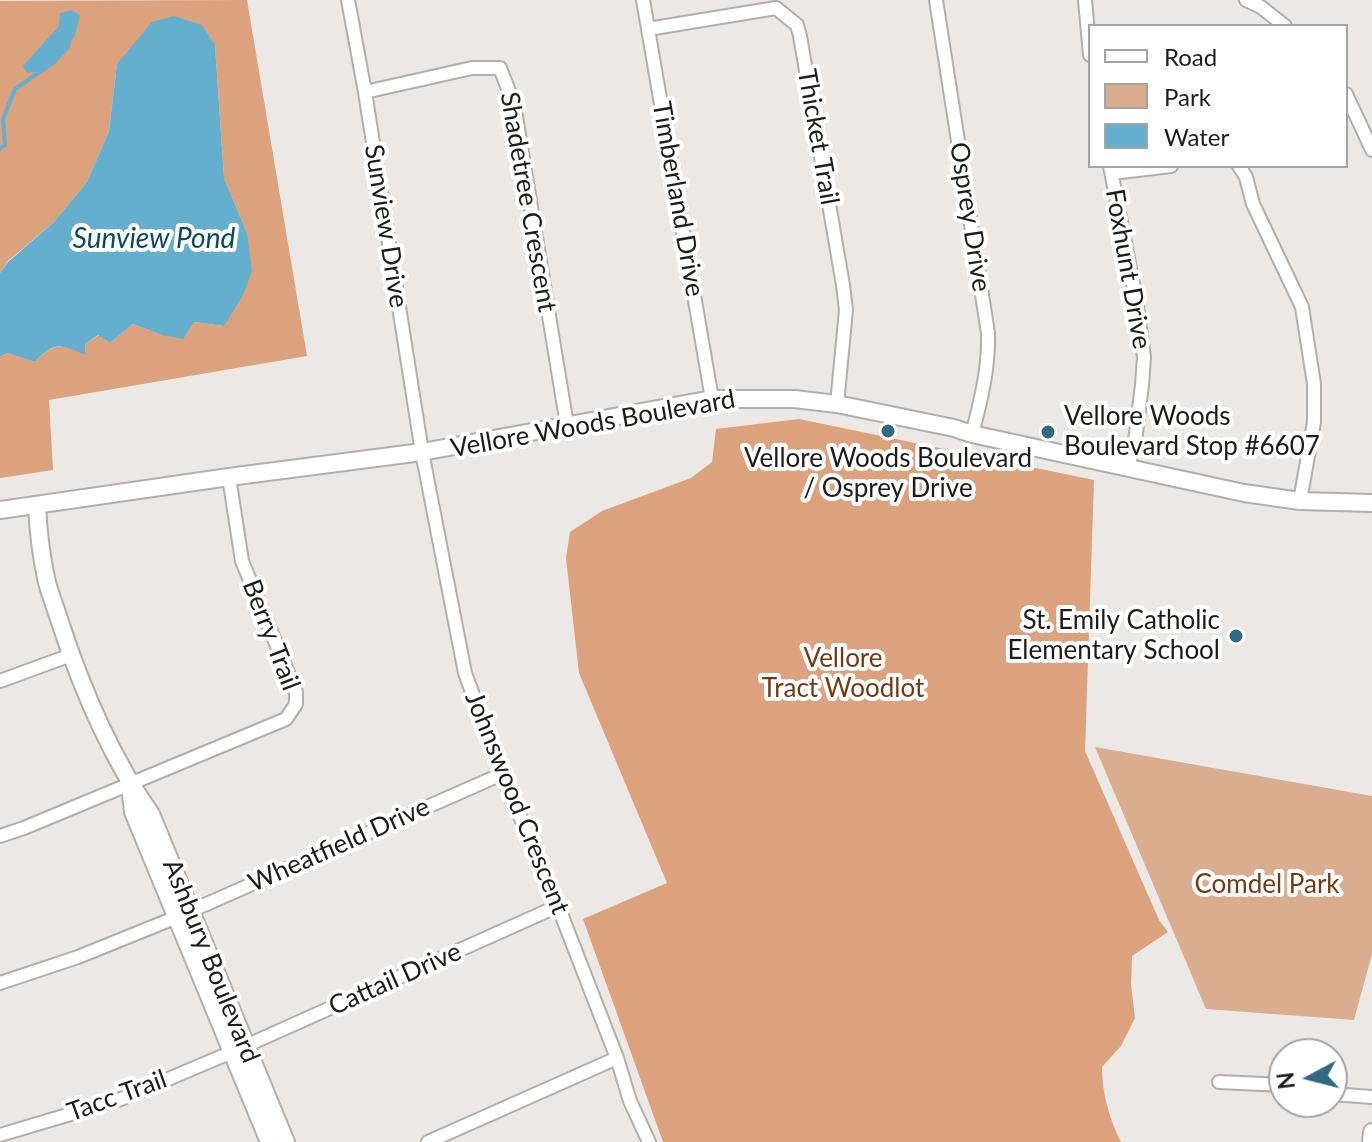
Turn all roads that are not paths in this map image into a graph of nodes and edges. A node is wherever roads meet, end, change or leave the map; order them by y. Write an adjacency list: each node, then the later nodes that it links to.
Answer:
1 (348, 0): 9 (street, Sunview Drive)
2 (643, 0): 7 (street, Timberland Drive)
3 (936, 0): 18 (street, Osprey Drive)
4 (1085, 0): 8 (street)
5 (1246, 0): 6 (street)
6 (1282, 24)
7 (648, 29): 15 (street, Timberland Drive); 16 (street, Thicket Trail)
8 (1088, 33)
9 (365, 92): 17 (street, Shadetree Crescent); 19 (street, Sunview Drive)
10 (1348, 98): 11 (street)
11 (1372, 150)
12 (1141, 168): 14 (street)
13 (1240, 168): 22 (street)
14 (1111, 170): 20 (street, Foxhunt Drive)
15 (712, 399): 16 (street, Vellore Woods Boulevard); 17 (street, Vellore Woods Boulevard)
16 (837, 404): 18 (street, Vellore Woods Boulevard)
17 (567, 425): 19 (street, Vellore Woods Boulevard)
18 (972, 434): 20 (street, Vellore Woods Boulevard)
19 (422, 452): 21 (street, Vellore Woods Boulevard); 28 (street, Johnswood Crescent)
20 (1127, 467): 22 (street, Vellore Woods Boulevard)
21 (229, 477): 24 (street, Vellore Woods Boulevard); 29 (street, Berry Trail)
22 (1300, 501): 23 (street, Vellore Woods Boulevard)
23 (1372, 503)
24 (37, 505): 25 (street, Vellore Woods Boulevard); 26 (street, Ashbury Boulevard)
25 (0, 510)
26 (71, 655): 27 (street); 29 (street, Ashbury Boulevard)
27 (0, 681)
28 (502, 774): 31 (street, Johnswood Crescent); 32 (street, Wheatfield Drive)
29 (130, 784): 30 (street); 32 (street, Ashbury Boulevard)
30 (0, 836)
31 (558, 906): 34 (street, Cattail Drive); 35 (street, Johnswood Crescent)
32 (184, 914): 33 (street, Wheatfield Drive); 34 (street, Ashbury Boulevard)
33 (0, 983)
34 (239, 1049): 41 (street, Tacc Trail); 42 (street, Ashbury Boulevard); 43 (street, Ashbury Boulevard)
35 (617, 1058): 44 (street); 45 (street, Johnswood Crescent)
36 (1219, 1082): 37 (street)
37 (1268, 1084)
38 (1348, 1095): 39 (street)
39 (1372, 1097)
40 (1372, 1132): 46 (street)
41 (0, 1135)
42 (269, 1142)
43 (286, 1142)
44 (428, 1142)
45 (649, 1142)
46 (1371, 1142)

